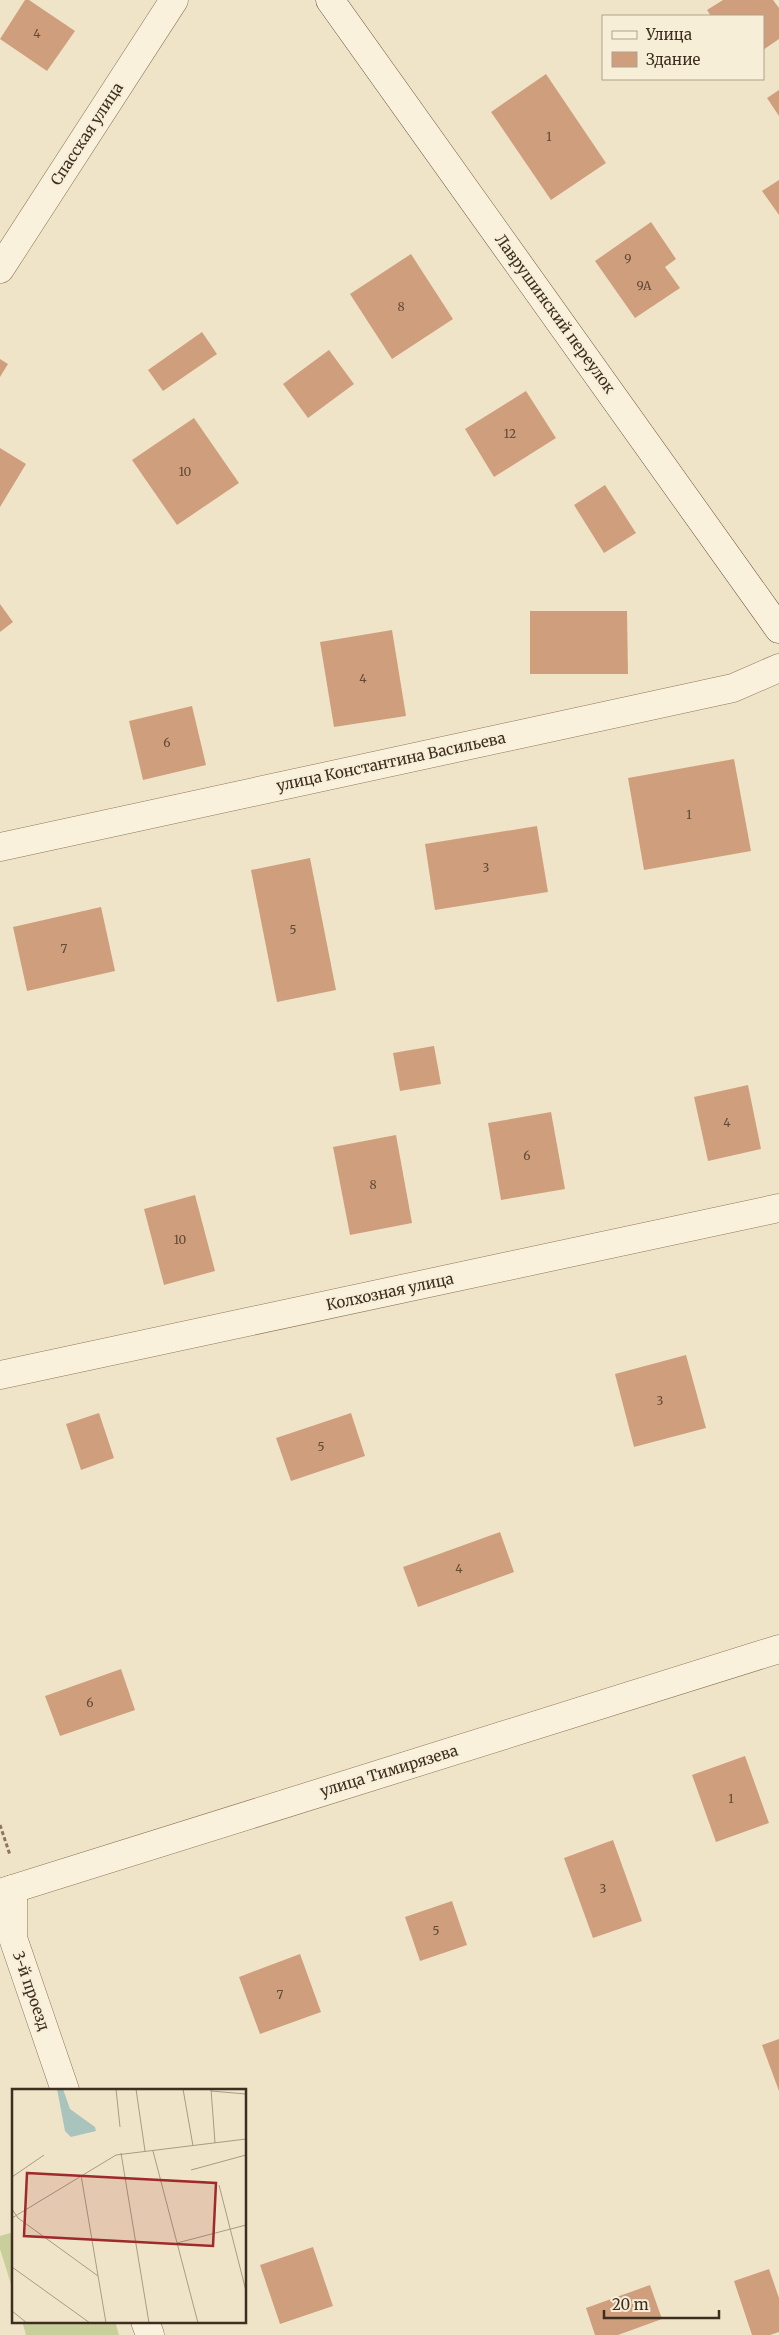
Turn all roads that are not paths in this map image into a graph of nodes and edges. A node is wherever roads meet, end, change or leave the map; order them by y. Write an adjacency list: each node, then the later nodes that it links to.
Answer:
1 (174, 0): 3 (street, Спасская улица)
2 (330, 0): 4 (street, Лаврушинский переулок)
3 (0, 269)
4 (779, 629)
5 (779, 668): 6 (street, улица Константина Васильева)
6 (0, 847)
7 (779, 1208): 8 (street, Колхозная улица)
8 (0, 1375)
9 (779, 1650): 10 (street, улица Тимирязева)
10 (6, 1891): 11 (street, 3-й проезд)
11 (65, 2089)
12 (145, 2322): 13 (street)
13 (150, 2335)

